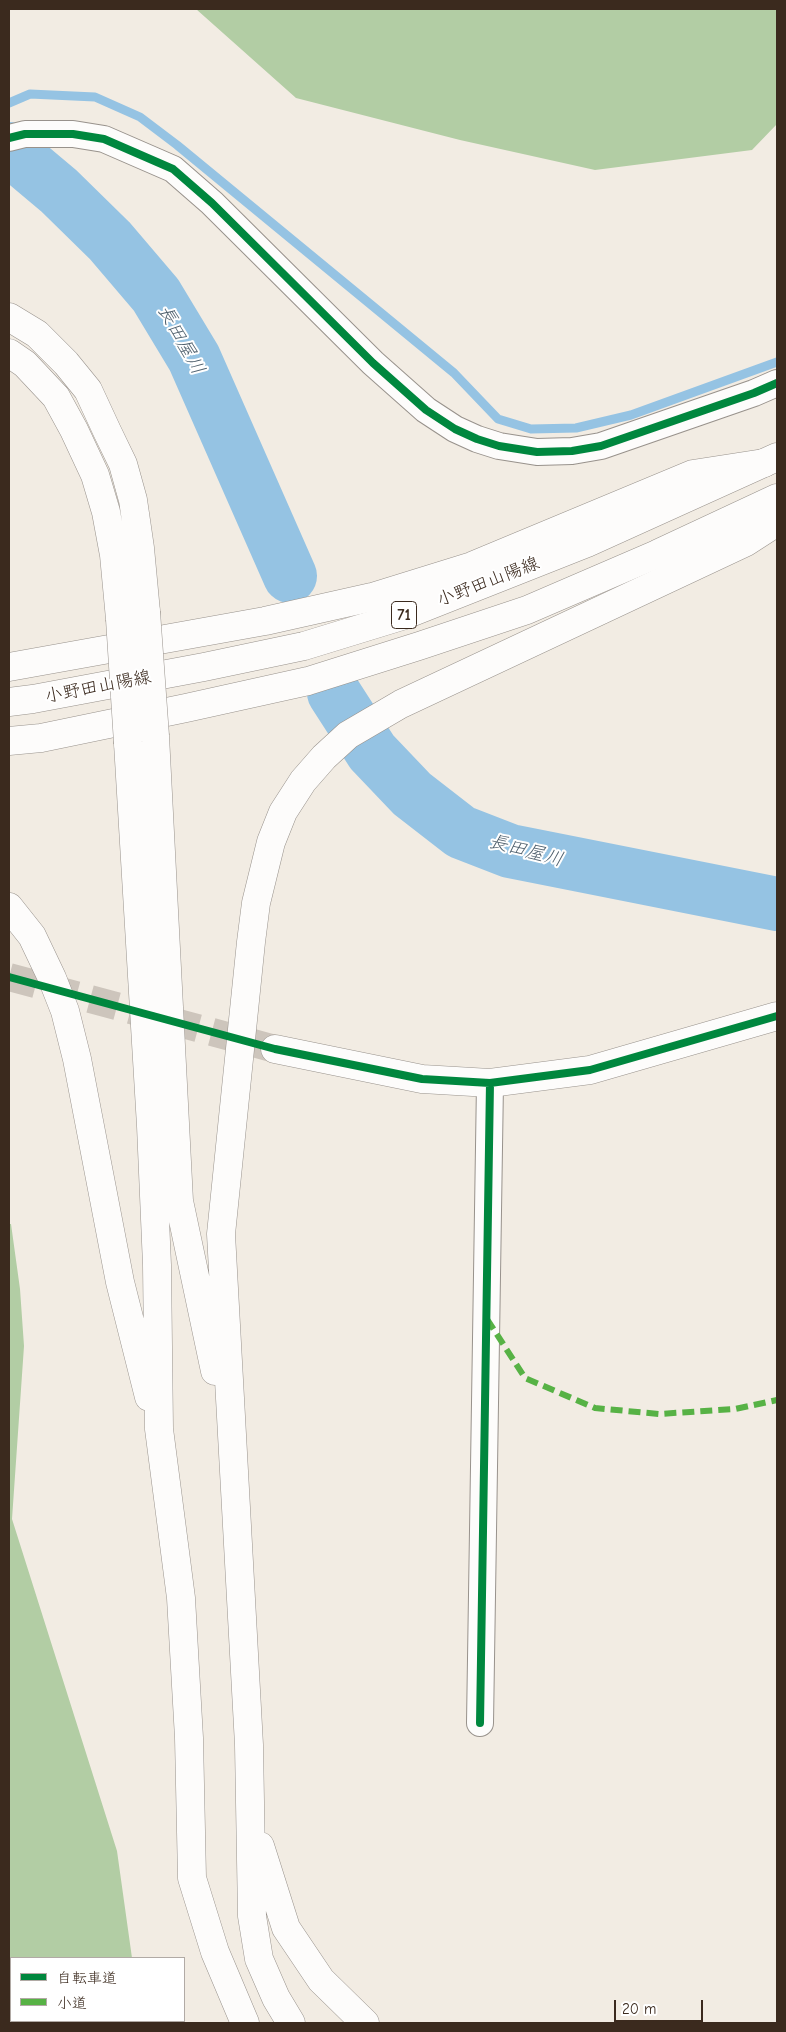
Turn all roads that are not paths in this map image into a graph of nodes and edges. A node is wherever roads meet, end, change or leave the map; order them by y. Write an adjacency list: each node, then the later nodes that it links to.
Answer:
1 (9, 138): 4 (street)
2 (9, 317): 16 (main road, bridge)
3 (9, 353): 15 (main road, bridge)
4 (777, 383)
5 (771, 460): 8 (main road); 9 (main road, 小野田山陽線 / 71)
6 (777, 498): 10 (main road, 小野田山陽線 / 71)
7 (777, 522): 16 (main road)
8 (9, 667)
9 (9, 702)
10 (9, 741)
11 (9, 907): 15 (main road)
12 (777, 1016): 14 (main road)
13 (275, 1048): 14 (main road)
14 (490, 1083): 17 (street)
15 (159, 1429): 18 (main road)
16 (233, 1453): 19 (main road)
17 (480, 1723)
18 (189, 1738): 20 (main road); 21 (main road)
19 (249, 1814): 22 (main road); 23 (main road)
20 (245, 2023)
21 (261, 2023)
22 (291, 2023)
23 (365, 2023)

